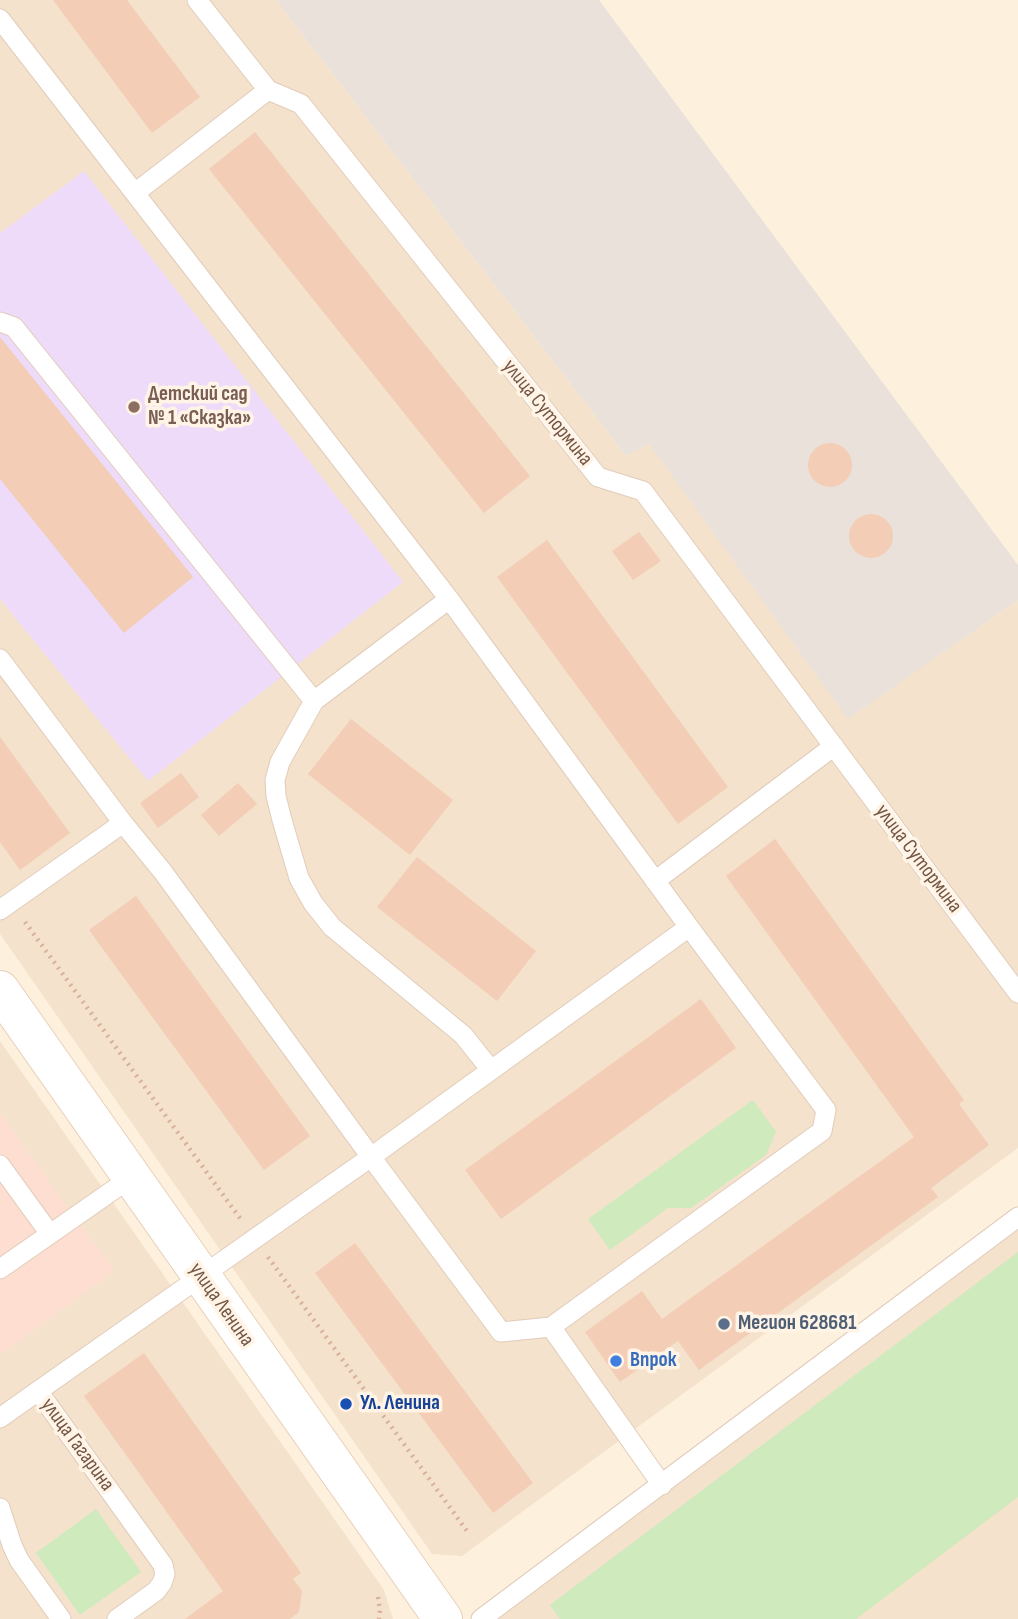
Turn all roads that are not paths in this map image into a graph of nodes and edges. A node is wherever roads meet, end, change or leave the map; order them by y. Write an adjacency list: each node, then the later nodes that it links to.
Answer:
1 (197, 0): 3 (lane, улица Сутормина)
2 (0, 19): 4 (lane)
3 (268, 90): 4 (lane); 9 (lane, улица Сутормина)
4 (135, 193): 6 (lane)
5 (0, 321): 8 (lane)
6 (449, 599): 8 (lane); 11 (lane)
7 (0, 659): 10 (lane)
8 (314, 701): 16 (lane)
9 (834, 746): 11 (lane); 15 (lane, улица Сутормина)
10 (123, 823): 12 (lane); 17 (lane)
11 (655, 881): 13 (lane)
12 (6, 906)
13 (689, 928): 16 (lane, улица Гагарина); 24 (lane)
14 (0, 990): 19 (main road, улица Ленина)
15 (1018, 993)
16 (491, 1070): 17 (lane, улица Гагарина)
17 (371, 1157): 23 (lane, улица Гагарина); 24 (lane)
18 (0, 1165): 21 (lane)
19 (132, 1177): 21 (lane); 23 (main road, улица Ленина)
20 (1018, 1217): 27 (lane)
21 (50, 1234): 22 (lane)
22 (0, 1269)
23 (201, 1276): 25 (lane, улица Гагарина); 31 (main road, улица Ленина)
24 (551, 1327): 27 (lane)
25 (38, 1391): 26 (lane); 30 (lane, улица Гагарина)
26 (0, 1418)
27 (662, 1485): 32 (lane)
28 (0, 1508): 29 (lane)
29 (61, 1619)
30 (117, 1619)
31 (443, 1619)
32 (481, 1619)

